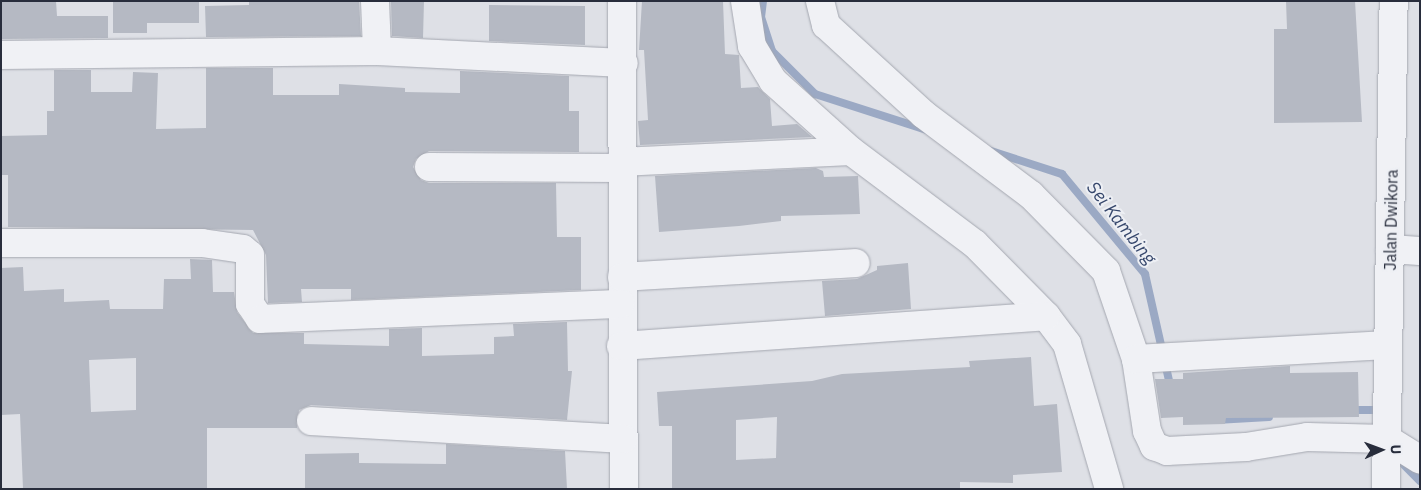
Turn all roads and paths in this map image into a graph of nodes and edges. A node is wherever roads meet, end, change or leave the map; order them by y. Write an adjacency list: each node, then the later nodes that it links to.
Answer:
1 (375, 1): 6 (street)
2 (622, 1): 8 (street)
3 (746, 1): 9 (street)
4 (820, 1): 20 (street)
5 (1394, 1): 13 (street, Jalan Dwikora)
6 (377, 51): 7 (street); 8 (street)
7 (1, 55)
8 (624, 63): 10 (street)
9 (851, 151): 10 (street); 17 (street)
10 (620, 165): 11 (street); 16 (street)
11 (429, 167)
12 (1, 243): 16 (street)
13 (1390, 249): 14 (street); 19 (street, Jalan Dwikora)
14 (1420, 251)
15 (856, 263): 16 (street)
16 (621, 290): 18 (street)
17 (1046, 316): 18 (street); 26 (street)
18 (621, 346): 22 (street)
19 (1387, 346): 20 (street); 23 (street, Jalan Dwikora)
20 (1136, 359): 23 (street)
21 (311, 421): 22 (street)
22 (623, 439): 25 (street)
23 (1387, 445): 24 (street); 27 (street, Jalan Dwikora)
24 (1420, 460)
25 (624, 489)
26 (1108, 489)
27 (1386, 489)

